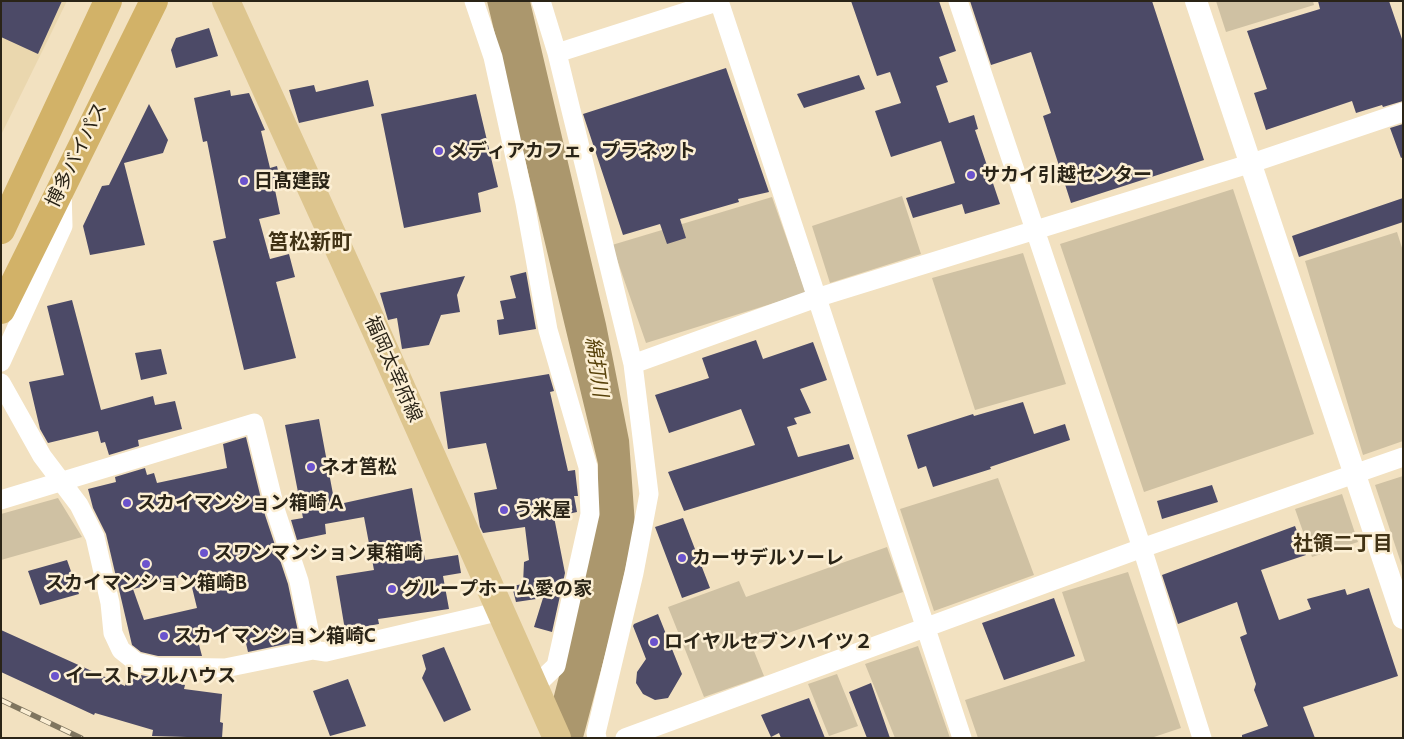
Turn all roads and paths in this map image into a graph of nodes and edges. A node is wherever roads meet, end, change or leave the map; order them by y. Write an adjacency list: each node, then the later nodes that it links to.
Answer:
1 (108, 1): 13 (highway, 博多バイパス)
2 (154, 1): 12 (highway, 博多バイパス)
3 (226, 1): 26 (main road, 福岡太宰府線)
4 (474, 1): 30 (street)
5 (541, 1): 9 (street)
6 (719, 1): 9 (street); 16 (street)
7 (958, 1): 14 (street)
8 (1196, 1): 11 (street)
9 (557, 53): 19 (street)
10 (1403, 112): 11 (street)
11 (1252, 163): 14 (street); 22 (street)
12 (62, 184): 17 (highway, 博多バイパス); 18 (street)
13 (8, 198): 15 (highway, 博多バイパス)
14 (1034, 229): 16 (street); 25 (street)
15 (1, 230)
16 (816, 298): 19 (street); 28 (street)
17 (1, 310)
18 (1, 362)
19 (633, 364): 32 (street)
20 (1, 383): 23 (street)
21 (1403, 457): 22 (street)
22 (1355, 476): 25 (street); 27 (street)
23 (62, 483): 24 (street); 29 (street); 29 (street)
24 (1, 500)
25 (1142, 548): 28 (street); 35 (street)
26 (501, 610): 29 (street); 30 (main road, 福岡太宰府線)
27 (1403, 618)
28 (926, 628): 33 (street); 34 (street)
29 (313, 650)
30 (537, 691): 31 (main road, 福岡太宰府線)
31 (557, 738)
32 (597, 738)
33 (625, 738)
34 (962, 738)
35 (1202, 738)

